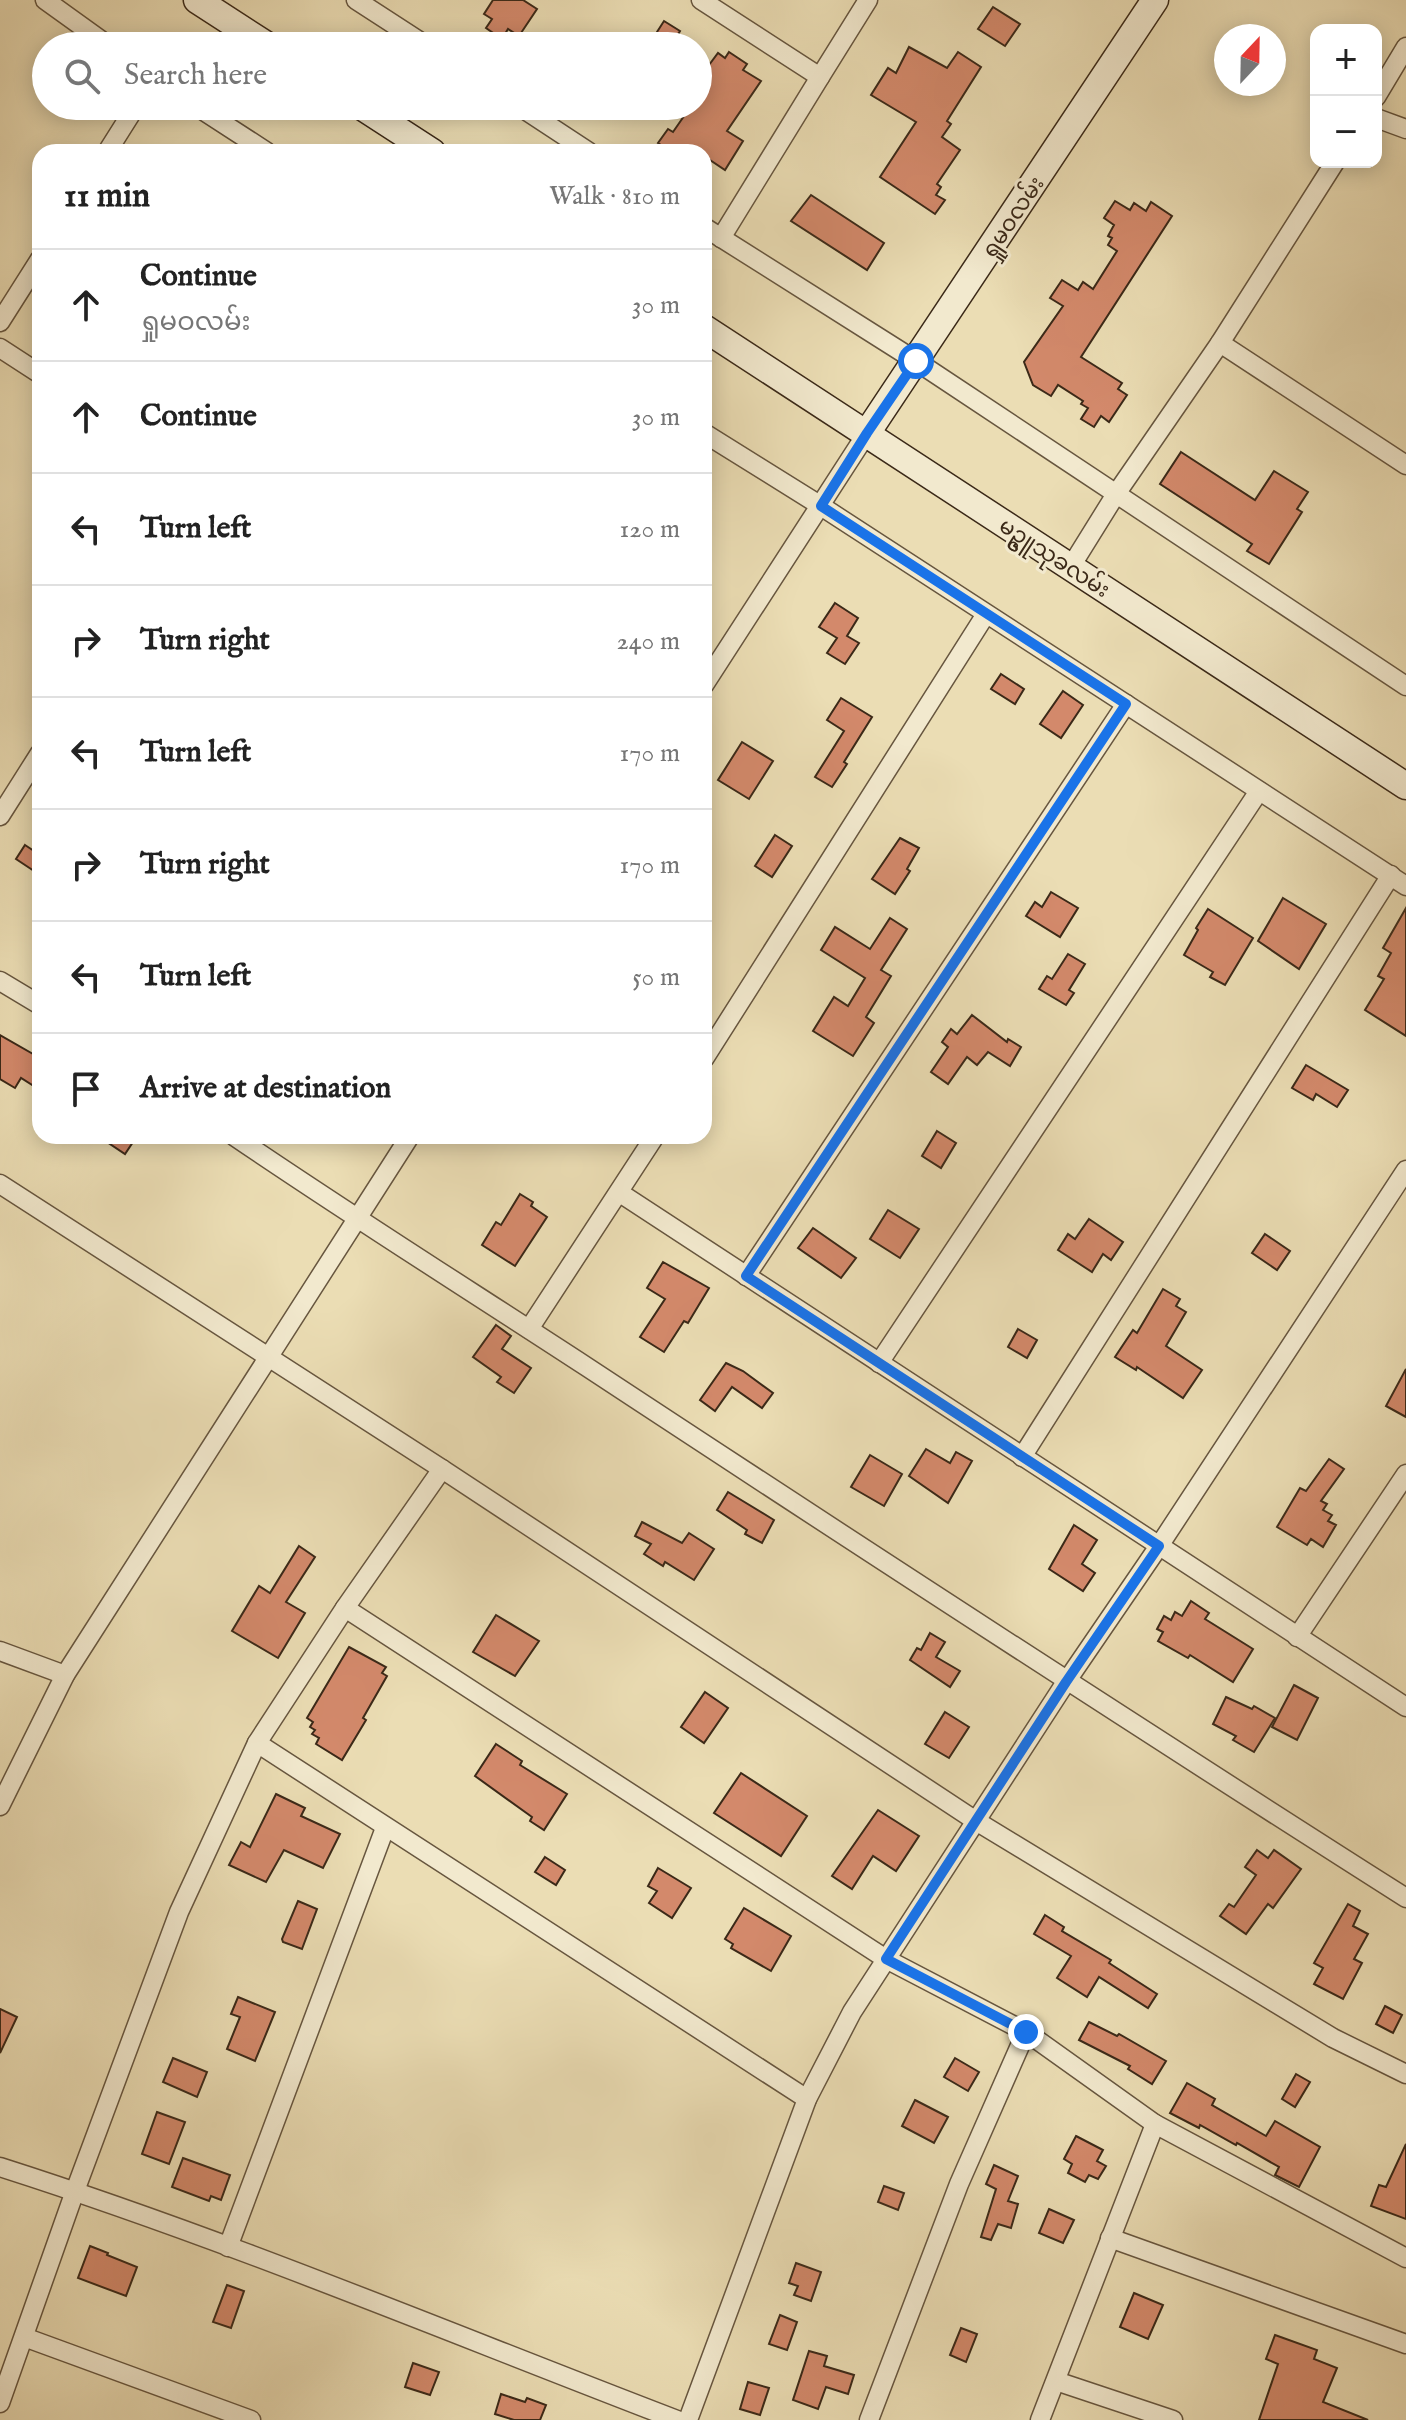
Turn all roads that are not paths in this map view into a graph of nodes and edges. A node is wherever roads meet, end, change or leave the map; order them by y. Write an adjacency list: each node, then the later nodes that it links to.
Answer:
1 (45, 0): 7 (street)
2 (197, 0): 8 (street)
3 (356, 0): 9 (street)
4 (701, 0): 11 (street)
5 (868, 0): 11 (street)
6 (1155, 0): 31 (street, ရှုမဝလမ်း)
7 (90, 32)
8 (246, 32)
9 (405, 32)
10 (1406, 47): 12 (street)
11 (820, 77): 25 (street)
12 (1377, 96)
13 (127, 120): 19 (street)
14 (218, 120): 20 (street)
15 (383, 120): 21 (street)
16 (540, 120): 22 (street)
17 (1382, 120): 18 (street)
18 (1406, 129)
19 (112, 144)
20 (255, 144)
21 (420, 144)
22 (577, 144)
23 (1331, 168): 29 (street)
24 (712, 232): 25 (street)
25 (721, 238): 31 (street)
26 (32, 272): 27 (street)
27 (0, 322)
28 (712, 333): 33 (street, မဥ္ဇူသုခလမ်း)
29 (1220, 343): 35 (street); 36 (street)
30 (0, 348): 32 (street)
31 (916, 361): 33 (street, ရှုမဝလမ်း); 36 (street)
32 (32, 369)
33 (867, 433): 37 (street); 38 (street, မဥ္ဇူသုခလမ်း)
34 (712, 438): 37 (street)
35 (1406, 465)
36 (1116, 494): 38 (street); 41 (street)
37 (821, 506): 39 (street); 40 (street)
38 (1070, 568): 44 (street, မဥ္ဇူသုခလမ်း)
39 (986, 614): 42 (street); 50 (street)
40 (712, 673)
41 (1406, 686)
42 (1126, 704): 45 (street); 58 (street)
43 (32, 766): 46 (street)
44 (1406, 786)
45 (1259, 791): 47 (street); 61 (street)
46 (0, 816)
47 (1398, 880): 62 (street)
48 (0, 981): 49 (street)
49 (32, 1000)
50 (712, 1046)
51 (246, 1144): 57 (street)
52 (405, 1144): 57 (street)
53 (650, 1144): 56 (street)
54 (1406, 1170): 65 (street)
55 (0, 1184): 60 (street)
56 (620, 1193): 58 (street); 59 (street)
57 (356, 1219): 59 (street); 60 (street)
58 (746, 1276): 61 (street)
59 (529, 1329): 70 (street)
60 (267, 1356): 63 (street); 69 (street)
61 (879, 1363): 62 (street)
62 (1022, 1457): 65 (street)
63 (442, 1469): 66 (street); 74 (street)
64 (1406, 1474): 67 (street)
65 (1159, 1546): 67 (street); 70 (street)
66 (345, 1608): 72 (street); 77 (street)
67 (1297, 1637): 71 (street)
68 (0, 1651): 69 (street)
69 (65, 1675): 73 (street)
70 (1066, 1682): 74 (street); 76 (street)
71 (1406, 1707)
72 (257, 1743): 75 (street); 83 (street)
73 (0, 1806)
74 (976, 1821): 77 (street); 79 (street)
75 (385, 1828): 80 (street); 85 (street)
76 (1406, 1898)
77 (886, 1959): 78 (street); 80 (street)
78 (1026, 2032): 81 (street); 94 (street)
79 (1406, 2074)
80 (807, 2099): 93 (street)
81 (1155, 2124): 84 (street); 86 (street)
82 (0, 2167): 83 (street)
83 (75, 2191): 85 (street); 87 (street)
84 (1110, 2238): 88 (street); 89 (street)
85 (228, 2247): 92 (street)
86 (1406, 2258)
87 (24, 2337): 90 (street); 91 (street)
88 (1406, 2344)
89 (1056, 2381): 95 (street); 96 (street)
90 (0, 2403)
91 (251, 2420)
92 (677, 2420)
93 (688, 2420)
94 (869, 2420)
95 (1040, 2420)
96 (1173, 2420)

